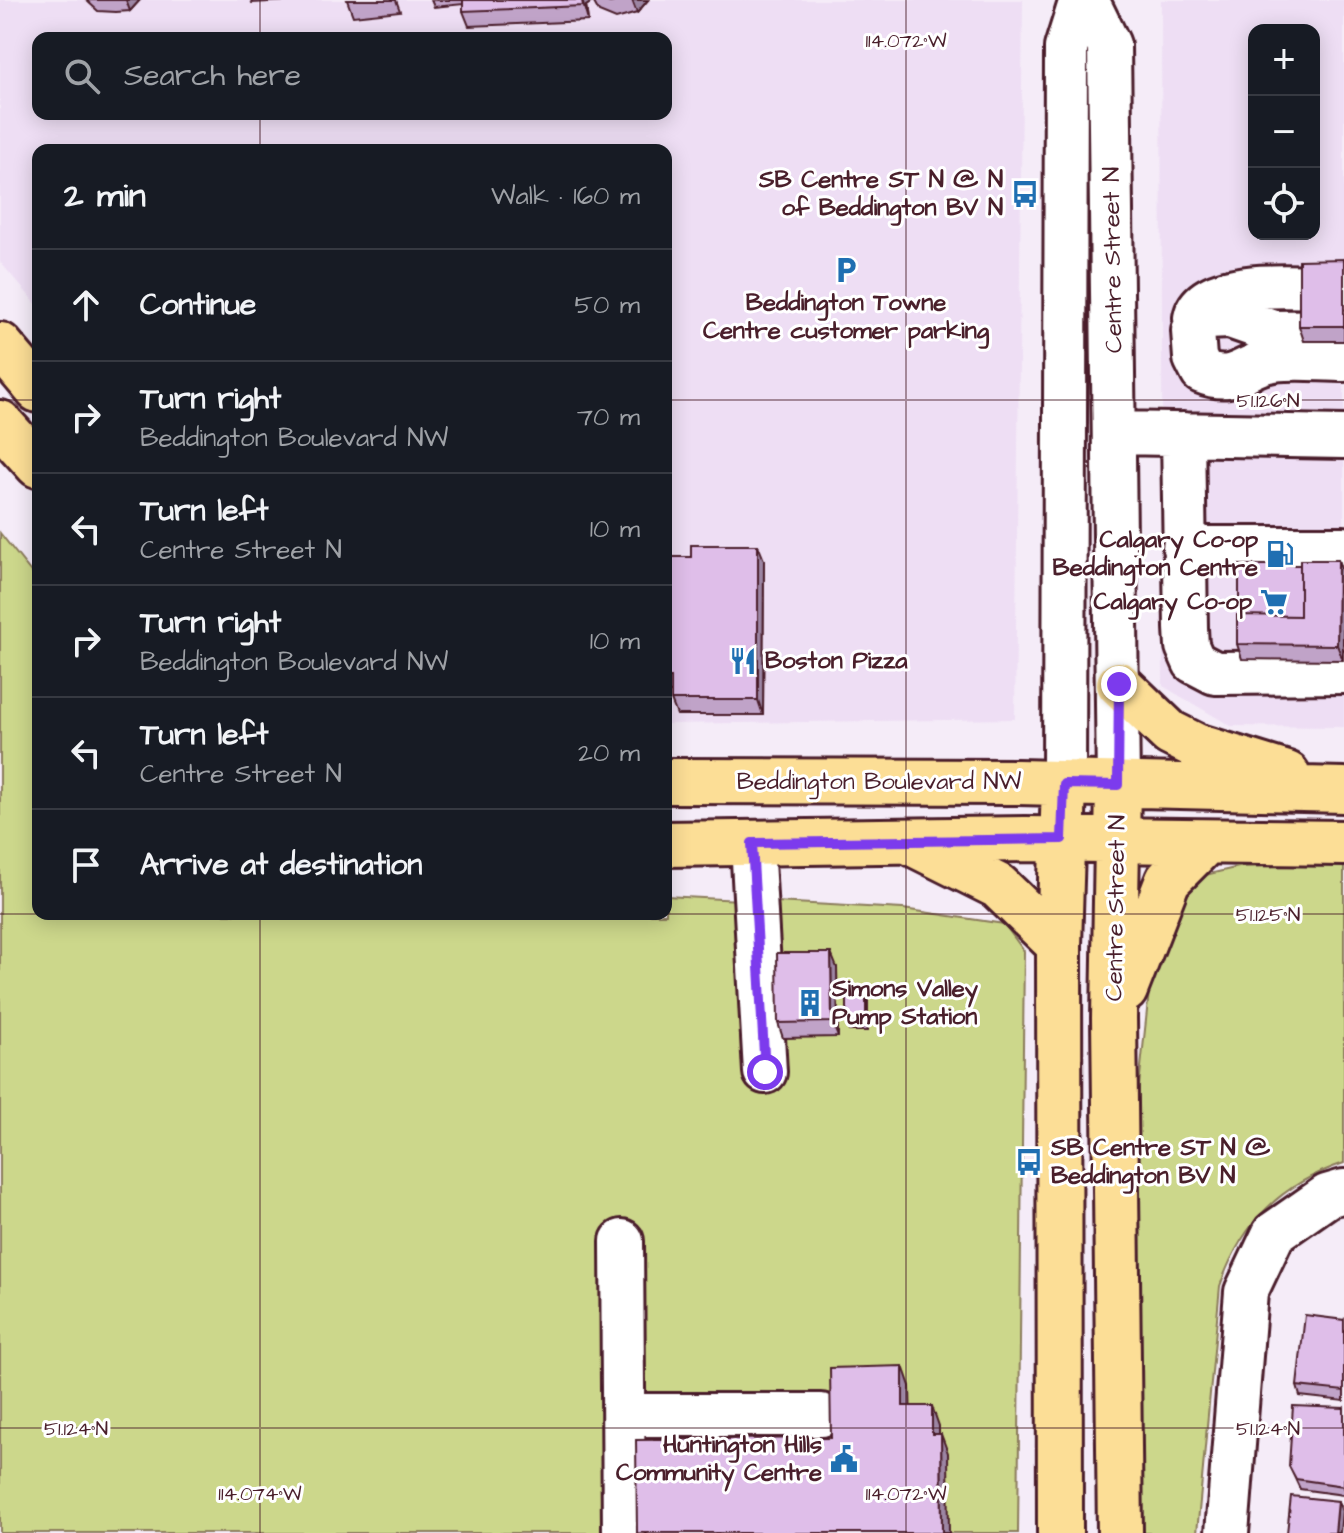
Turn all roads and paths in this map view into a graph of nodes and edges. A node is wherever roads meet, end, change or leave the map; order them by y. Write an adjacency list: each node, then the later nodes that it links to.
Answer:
1 (1084, 0): 9 (street, Centre Street N); 18 (street, Centre Street N)
2 (1344, 288): 3 (street)
3 (1193, 331): 4 (street); 6 (street)
4 (1344, 331)
5 (0, 345): 7 (main road)
6 (1344, 360)
7 (32, 383)
8 (0, 423): 12 (main road)
9 (1116, 433): 10 (street); 16 (street, Centre Street N)
10 (1183, 434): 11 (street); 14 (street)
11 (1344, 437)
12 (32, 458)
13 (1344, 548): 14 (street)
14 (1184, 564): 15 (street)
15 (1344, 672)
16 (1119, 684): 18 (street, Centre Street N); 19 (main road)
17 (672, 781): 18 (main road, Beddington Boulevard NW)
18 (1091, 784): 19 (main road, Beddington Boulevard NW); 20 (main road, Centre Street N); 21 (main road, Centre Street N)
19 (1342, 790)
20 (1062, 839): 21 (main road); 22 (main road); 27 (main road, Centre Street N)
21 (1117, 839): 24 (main road); 28 (main road, Centre Street N)
22 (907, 841): 23 (main road); 27 (main road)
23 (752, 843): 26 (main road); 29 (street)
24 (1205, 843): 25 (main road); 28 (main road)
25 (1344, 843)
26 (672, 844)
27 (1059, 945): 35 (main road, Centre Street N)
28 (1114, 1018): 36 (main road, Centre Street N)
29 (765, 1072)
30 (1344, 1191): 37 (street)
31 (622, 1241): 32 (street)
32 (624, 1415): 33 (street); 34 (street)
33 (821, 1415)
34 (624, 1533)
35 (1060, 1533)
36 (1120, 1533)
37 (1227, 1533)

